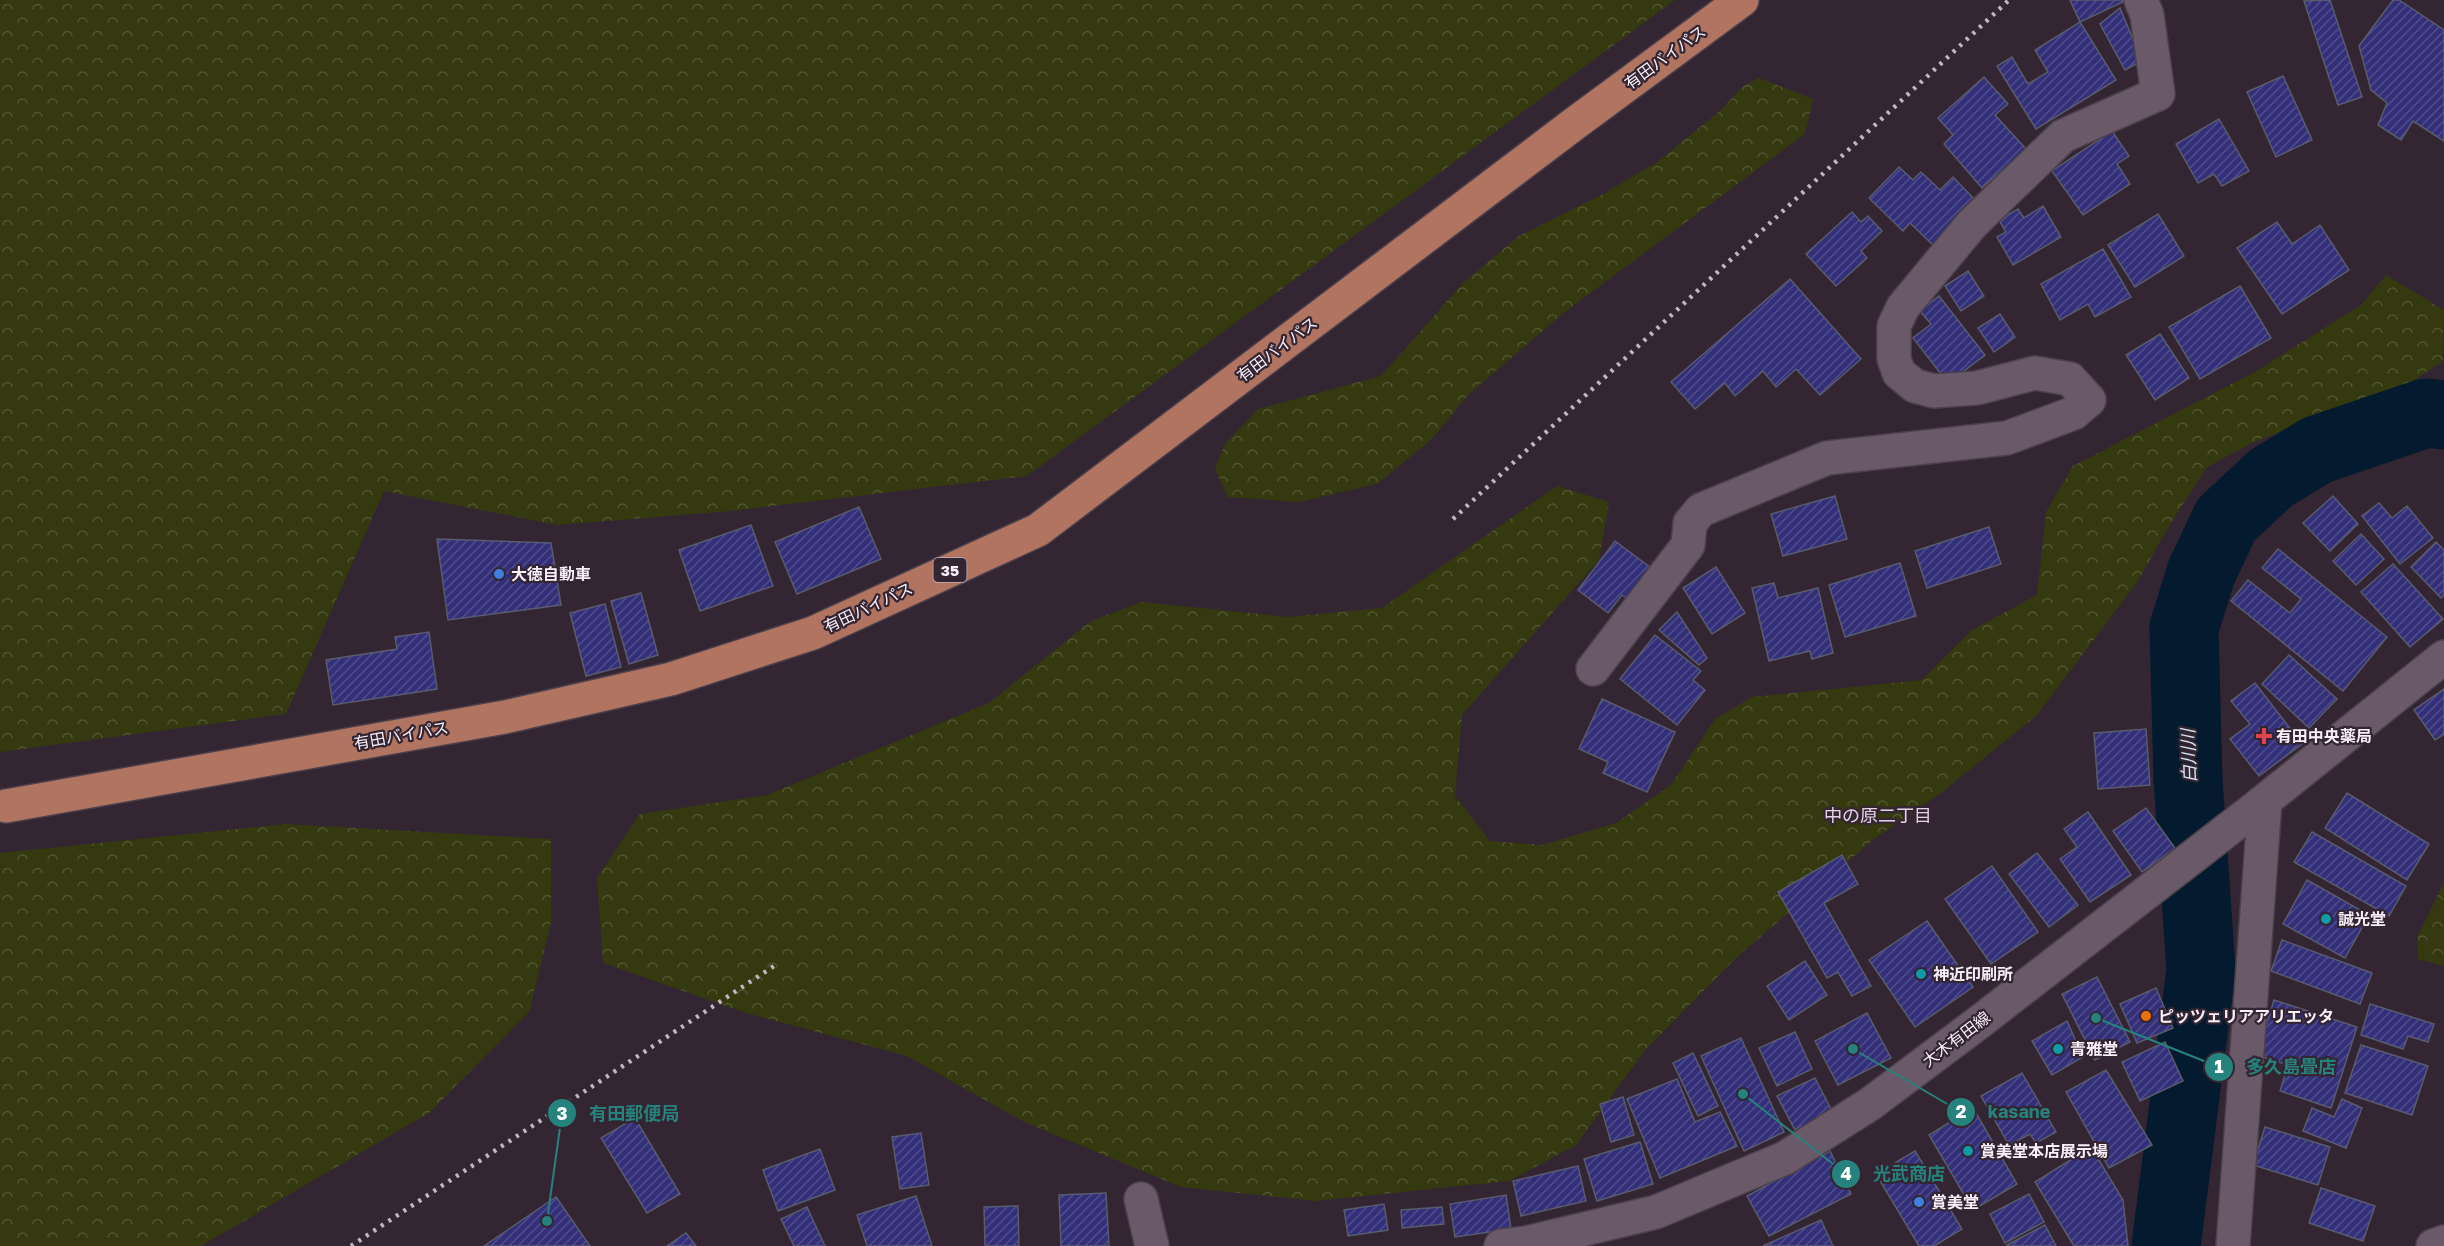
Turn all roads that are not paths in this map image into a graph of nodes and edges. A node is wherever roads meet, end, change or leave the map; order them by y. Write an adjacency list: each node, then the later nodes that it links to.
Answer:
1 (1742, 0): 6 (highway, 有田バイパス / 35)
2 (2141, 0): 4 (street)
3 (2444, 657): 5 (street, 大木有田線)
4 (1593, 669)
5 (2265, 801): 8 (street, 大木有田線); 12 (street)
6 (6, 806)
7 (1141, 1200): 10 (street)
8 (1599, 1236): 11 (street, 大木有田線)
9 (2444, 1242): 13 (street)
10 (1152, 1246)
11 (1501, 1246)
12 (2233, 1246)
13 (2433, 1246)

